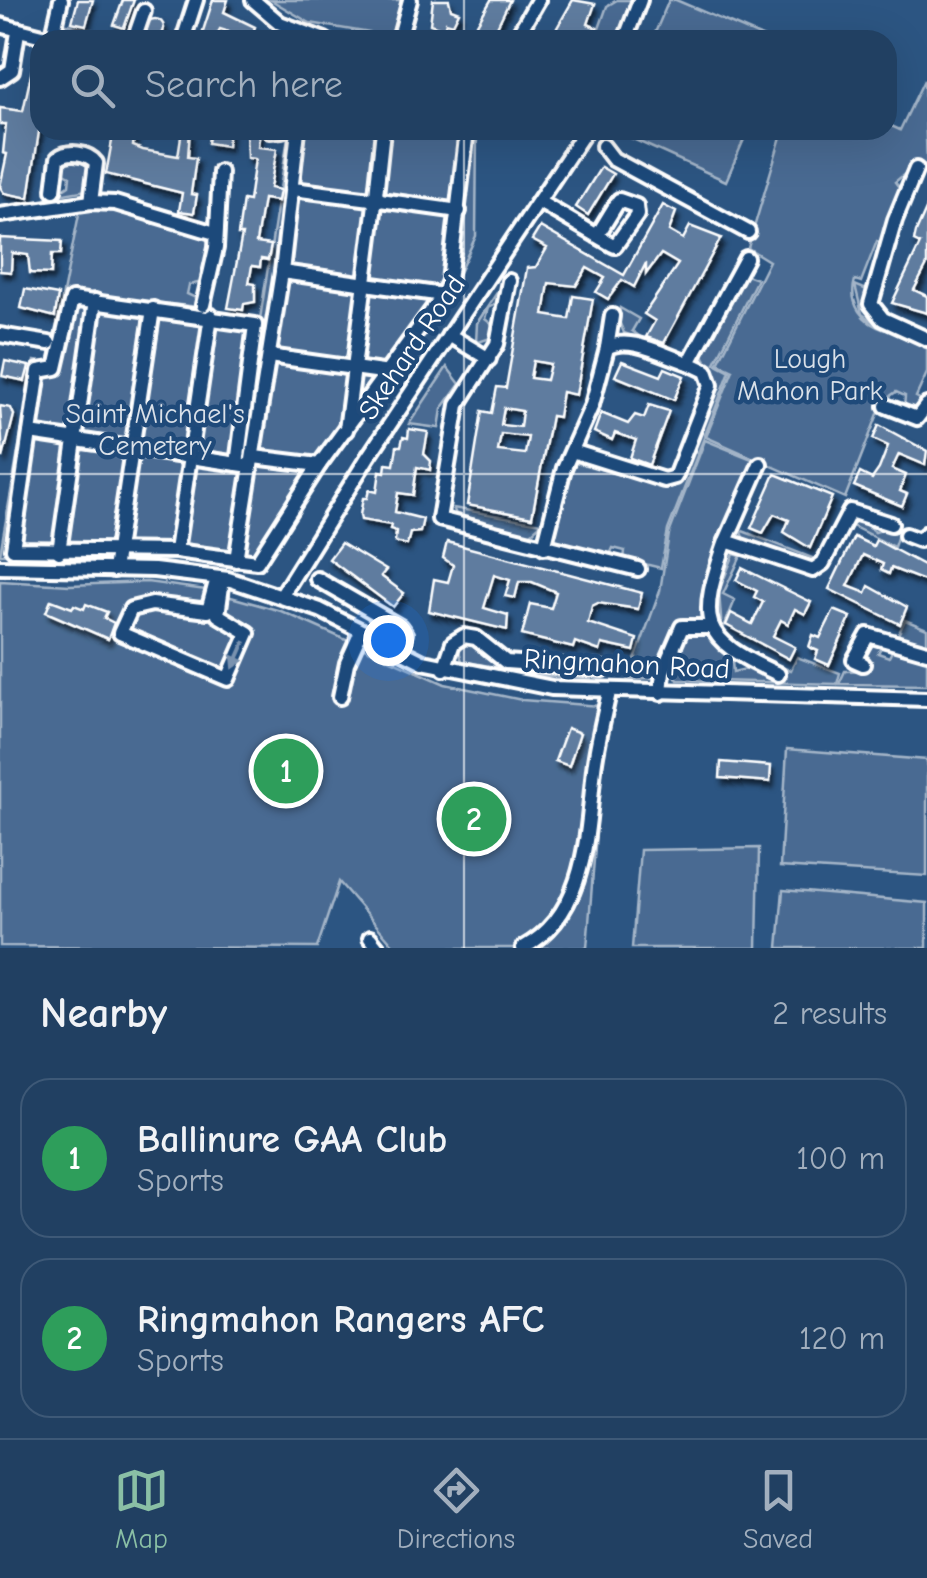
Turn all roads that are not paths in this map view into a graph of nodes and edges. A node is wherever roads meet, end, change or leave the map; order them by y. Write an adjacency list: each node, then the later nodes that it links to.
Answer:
1 (61, 0): 9 (street)
2 (196, 0): 11 (street)
3 (253, 0): 12 (street)
4 (410, 0): 13 (street)
5 (538, 0): 14 (street)
6 (640, 0): 15 (street)
7 (144, 12): 10 (street)
8 (0, 25): 16 (street)
9 (56, 30)
10 (138, 30)
11 (187, 30)
12 (288, 30)
13 (402, 30)
14 (521, 30)
15 (629, 30)
16 (18, 32): 17 (street); 18 (street)
17 (30, 34)
18 (0, 78)
19 (297, 140): 27 (street)
20 (382, 140): 28 (street)
21 (466, 140): 31 (street)
22 (579, 140): 30 (street, Skehard Road)
23 (604, 146): 33 (street)
24 (916, 169): 47 (street)
25 (220, 172): 34 (street)
26 (58, 183): 29 (street)
27 (293, 188): 28 (street); 36 (street)
28 (375, 200): 31 (street); 39 (street)
29 (91, 202): 32 (street); 34 (street)
30 (539, 202): 35 (street); 45 (street, Skehard Road)
31 (458, 211): 40 (street)
32 (0, 214)
33 (742, 224)
34 (215, 232): 41 (street)
35 (597, 236)
36 (282, 272): 39 (street); 50 (street)
37 (756, 274): 52 (street)
38 (509, 281): 51 (street)
39 (366, 284): 40 (street); 53 (street)
40 (443, 295): 54 (street)
41 (203, 301): 43 (street); 62 (street); 63 (street)
42 (94, 302): 43 (street); 58 (street); 59 (street)
43 (153, 309): 60 (street)
44 (612, 316): 49 (street)
45 (449, 335): 51 (street); 80 (street, Skehard Road)
46 (0, 336): 48 (street)
47 (927, 340)
48 (41, 347)
49 (607, 348): 52 (street); 61 (street)
50 (269, 356): 53 (street); 63 (street)
51 (489, 359): 70 (street)
52 (688, 363): 61 (street)
53 (354, 368): 54 (street); 57 (street)
54 (389, 373): 57 (street)
55 (893, 404): 56 (street)
56 (927, 404)
57 (346, 431): 65 (street)
58 (30, 433): 59 (street); 73 (street)
59 (75, 440): 60 (street); 73 (street)
60 (133, 448): 62 (street); 71 (street)
61 (572, 451): 70 (street)
62 (190, 456): 63 (street); 72 (street)
63 (247, 462): 65 (street); 74 (street)
64 (760, 464): 69 (street)
65 (320, 465): 74 (street)
66 (891, 524): 69 (street)
67 (927, 533): 68 (street)
68 (906, 535)
69 (726, 541): 81 (street)
70 (544, 547): 76 (street)
71 (116, 549): 72 (street); 73 (street); 77 (street)
72 (176, 551): 74 (street)
73 (59, 552)
74 (236, 560)
75 (0, 567): 77 (street, Ringmahon Road)
76 (638, 569)
77 (114, 570): 78 (street, Ringmahon Road)
78 (220, 578): 78 (street, one-way to 78); 80 (street, Ringmahon Road)
79 (317, 579): 83 (street)
80 (282, 595): 82 (street, Ringmahon Road)
81 (712, 627): 88 (street); 90 (street)
82 (360, 632): 83 (street, Ringmahon Road); 91 (street)
83 (398, 651): 86 (street, Ringmahon Road)
84 (927, 652): 85 (street)
85 (858, 662)
86 (444, 669): 87 (street); 89 (street, Ringmahon Road)
87 (603, 669)
88 (778, 674)
89 (608, 692): 90 (street, Ringmahon Road); 93 (street)
90 (660, 693): 92 (street, Ringmahon Road)
91 (340, 698)
92 (927, 699)
93 (522, 948)

